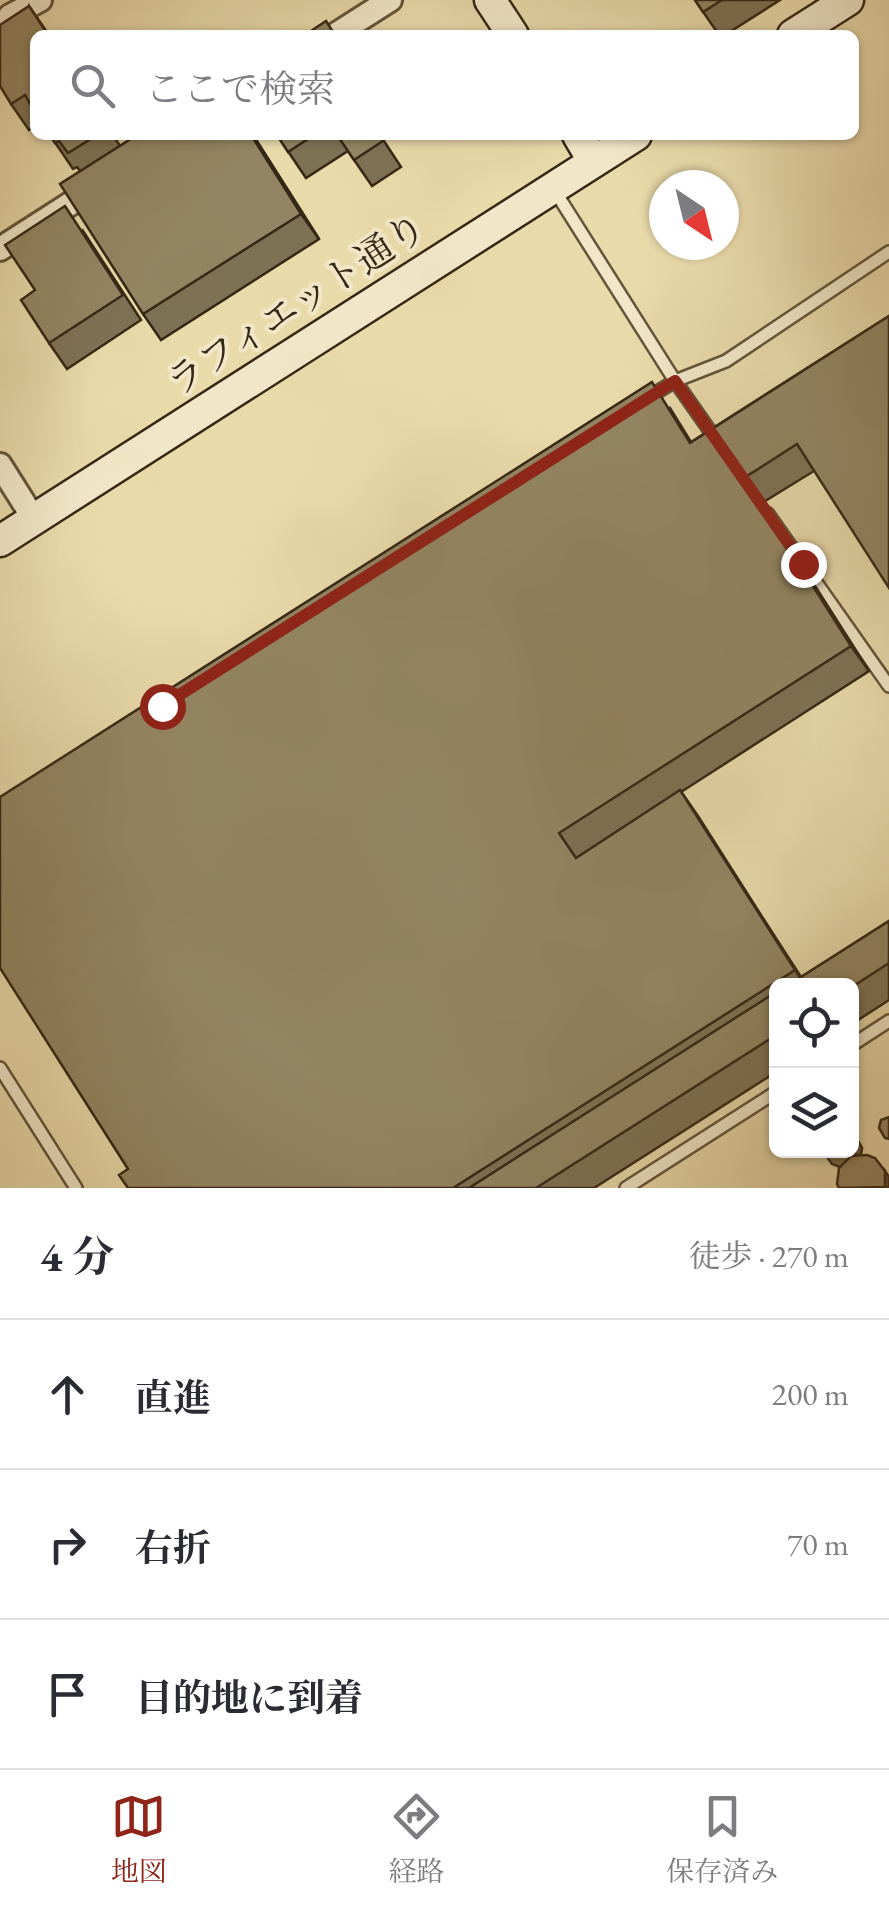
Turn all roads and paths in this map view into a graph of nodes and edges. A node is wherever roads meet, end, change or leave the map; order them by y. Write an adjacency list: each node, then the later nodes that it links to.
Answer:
1 (40, 0): 5 (street)
2 (390, 0): 6 (street)
3 (490, 0): 7 (street)
4 (848, 0): 8 (street)
5 (0, 29)
6 (343, 30)
7 (510, 30)
8 (801, 30)
9 (581, 140): 11 (street)
10 (628, 140): 11 (street, ラフィエット通り)
11 (594, 162): 13 (street, ラフィエット通り)
12 (113, 176): 14 (street)
13 (552, 187): 16 (lane); 21 (street, ラフィエット通り)
14 (0, 249)
15 (889, 252): 16 (lane)
16 (675, 381): 17 (lane); 18 (lane)
17 (629, 410)
18 (720, 445)
19 (0, 466): 21 (street)
20 (765, 509): 23 (lane)
21 (34, 520): 22 (street, ラフィエット通り)
22 (0, 541)
23 (889, 686)
24 (889, 1021): 25 (lane)
25 (859, 1040)
26 (0, 1068): 28 (lane)
27 (769, 1096): 29 (lane)
28 (76, 1188)
29 (626, 1188)

